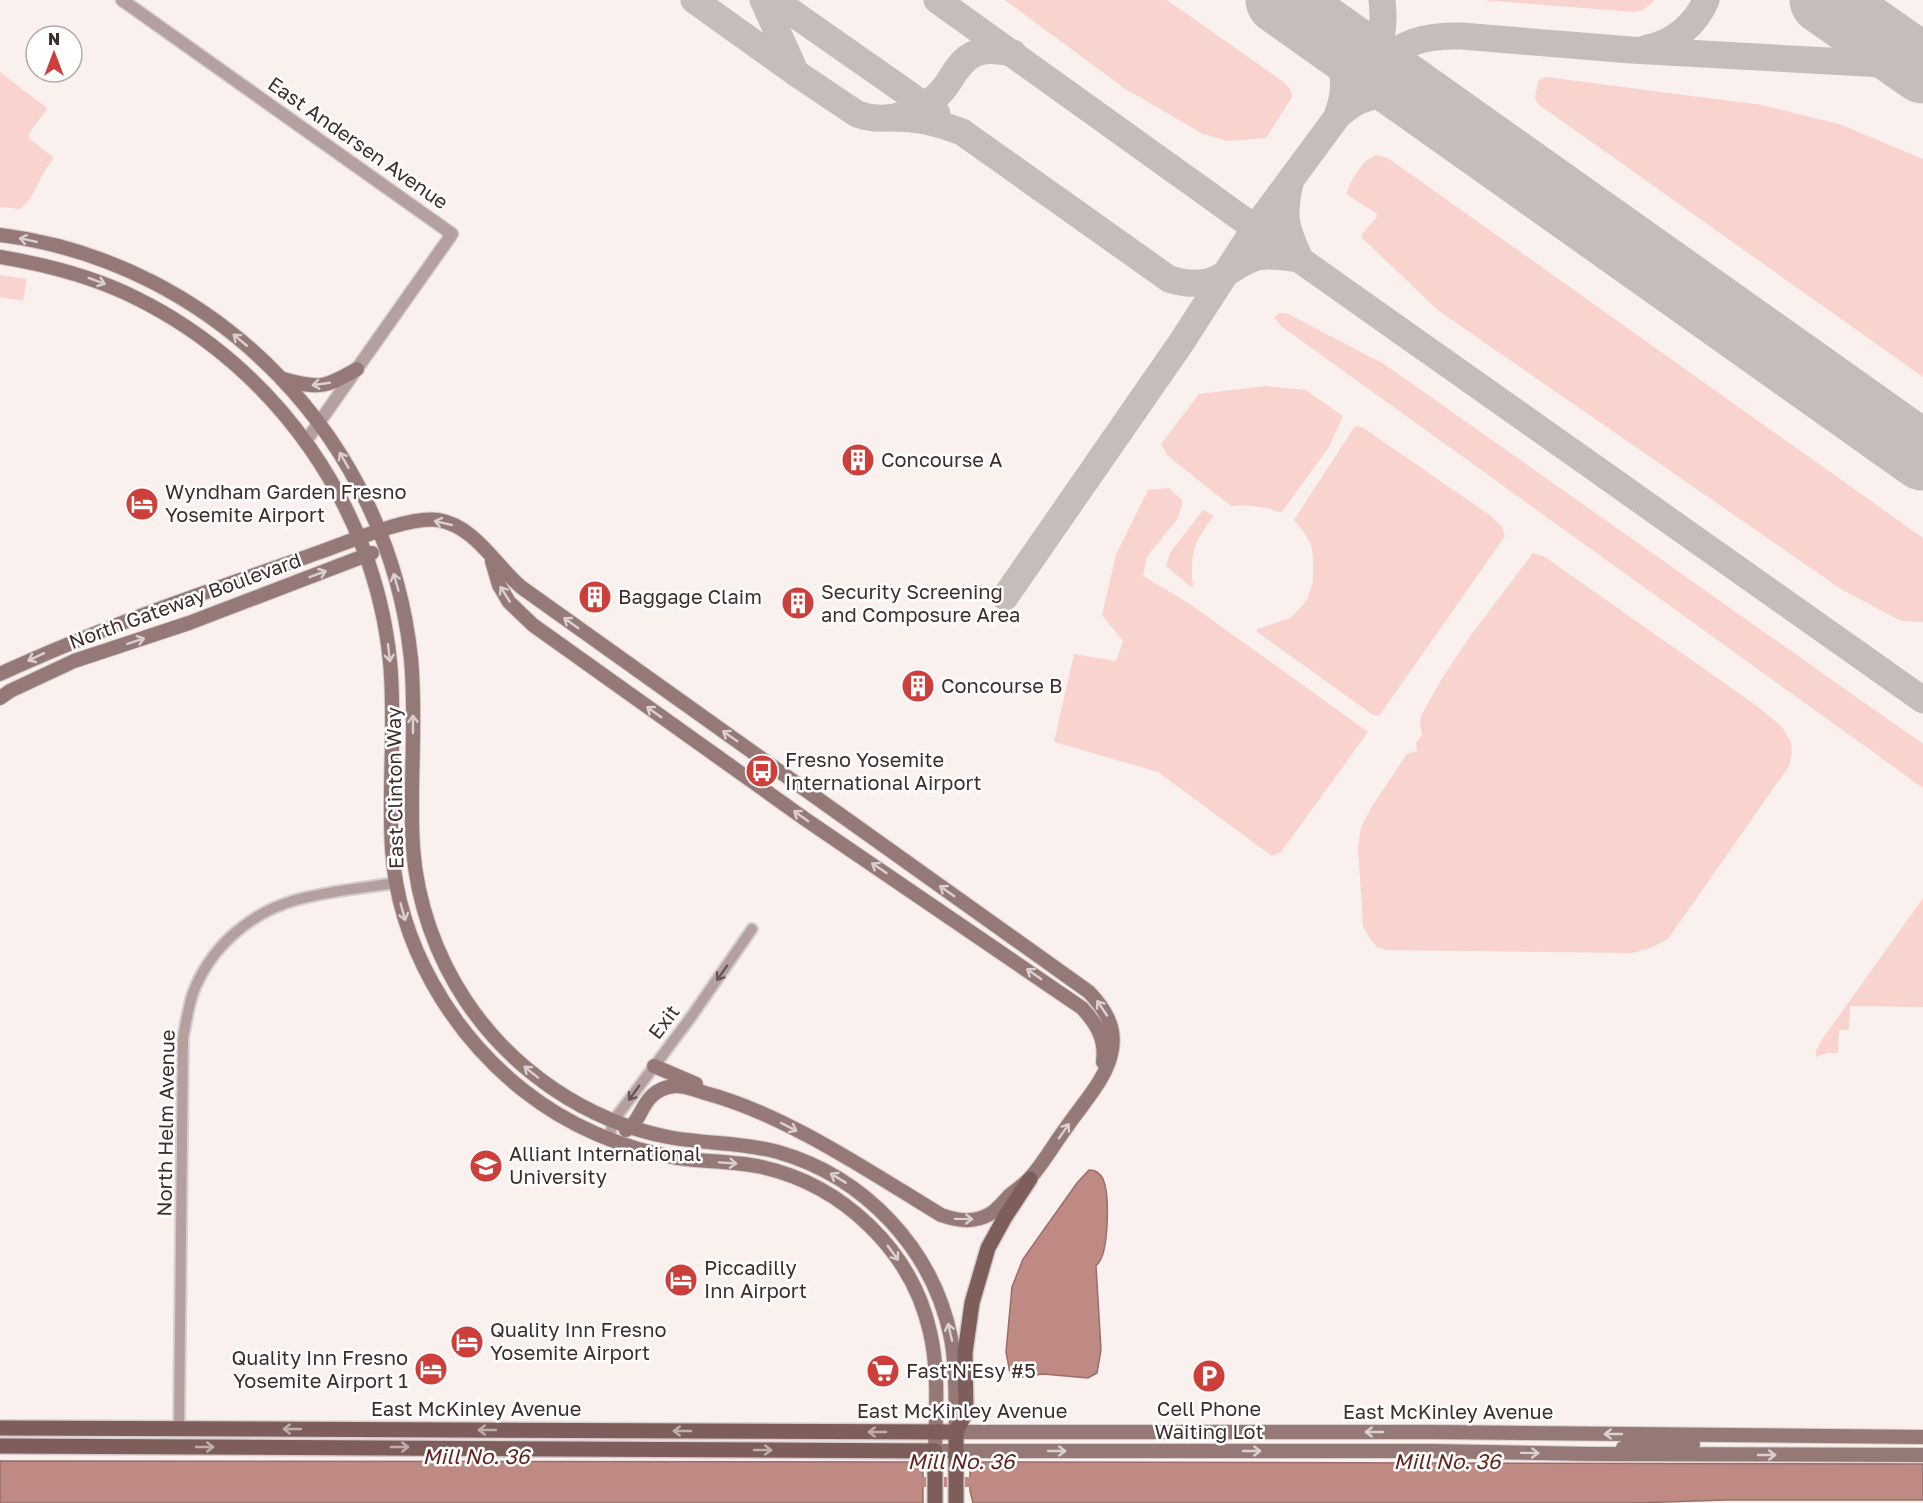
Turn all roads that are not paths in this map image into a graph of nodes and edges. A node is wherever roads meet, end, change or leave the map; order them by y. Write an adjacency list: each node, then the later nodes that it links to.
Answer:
1 (122, 0): 6 (street, East Andersen Avenue)
2 (0, 235): 5 (main road, East Clinton Way, one-way to 2)
3 (0, 257): 4 (main road, East Clinton Way)
4 (39, 264): 5 (main road); 9 (main road, East Clinton Way, one-way to 9)
5 (152, 282): 7 (main road, East Clinton Way, one-way to 5)
6 (357, 369): 7 (main road, one-way to 7); 8 (street, East Andersen Avenue)
7 (283, 379): 8 (main road, East Clinton Way)
8 (319, 423): 9 (street, East Andersen Avenue); 10 (main road, East Clinton Way, one-way to 8)
9 (306, 441): 11 (main road, East Clinton Way)
10 (379, 532): 11 (main road, North Gateway Boulevard); 12 (main road, East Clinton Way); 13 (main road, North Gateway Boulevard, one-way to 10)
11 (359, 538): 14 (main road, East Clinton Way); 15 (main road, North Gateway Boulevard)
12 (386, 549): 14 (main road, North Gateway Boulevard); 23 (main road, East Clinton Way, one-way to 12)
13 (490, 555): 19 (main road, North Gateway Boulevard, one-way to 13); 20 (main road, one-way to 13)
14 (366, 556): 16 (main road, North Gateway Boulevard, one-way to 14); 21 (main road, East Clinton Way, one-way to 21)
15 (73, 641): 16 (street); 17 (main road, North Gateway Boulevard, one-way to 17)
16 (80, 659): 18 (main road, North Gateway Boulevard)
17 (0, 674)
18 (0, 698)
19 (863, 831): 20 (main road); 25 (main road, North Gateway Boulevard, one-way to 19)
20 (850, 848): 25 (main road, one-way to 20)
21 (396, 883): 23 (main road); 29 (main road, East Clinton Way, one-way to 29); 32 (street, North Helm Avenue)
22 (752, 929): 24 (street, Exit, one-way to 24)
23 (461, 994): 27 (main road, East Clinton Way, one-way to 23)
24 (654, 1066): 26 (main road); 27 (street, Exit, one-way to 27)
25 (1099, 1082): 30 (main road, North Gateway Boulevard, one-way to 25)
26 (722, 1096): 28 (main road); 30 (main road, North Gateway Boulevard, one-way to 30)
27 (614, 1120): 28 (main road, East Clinton Way); 29 (street, Exit)
28 (632, 1127): 29 (main road); 35 (main road, East Clinton Way, one-way to 28)
29 (609, 1138): 34 (main road, East Clinton Way, one-way to 34)
30 (1030, 1179): 35 (main road)
31 (0, 1428): 32 (main road, East McKinley Avenue)
32 (179, 1429): 33 (main road, East McKinley Avenue, one-way to 32); 40 (main road)
33 (658, 1430): 34 (main road, East McKinley Avenue, one-way to 33); 41 (main road)
34 (935, 1432): 35 (main road, East McKinley Avenue); 42 (main road, East Clinton Way)
35 (956, 1432): 36 (main road, East McKinley Avenue, one-way to 35); 43 (main road)
36 (1715, 1435): 37 (main road, East McKinley Avenue); 44 (main road)
37 (1883, 1435): 38 (main road, East McKinley Avenue); 45 (main road)
38 (1923, 1437)
39 (0, 1446): 40 (main road, East McKinley Avenue)
40 (54, 1446): 41 (main road, East McKinley Avenue, one-way to 41)
41 (510, 1448): 42 (main road, East McKinley Avenue, one-way to 42)
42 (935, 1451): 43 (main road, East McKinley Avenue); 48 (main road)
43 (956, 1451): 44 (main road, East McKinley Avenue, one-way to 44); 47 (main road)
44 (1591, 1454): 45 (main road, East McKinley Avenue)
45 (1731, 1455): 46 (main road, East McKinley Avenue, one-way to 46)
46 (1923, 1455)
47 (956, 1498)
48 (935, 1499)

